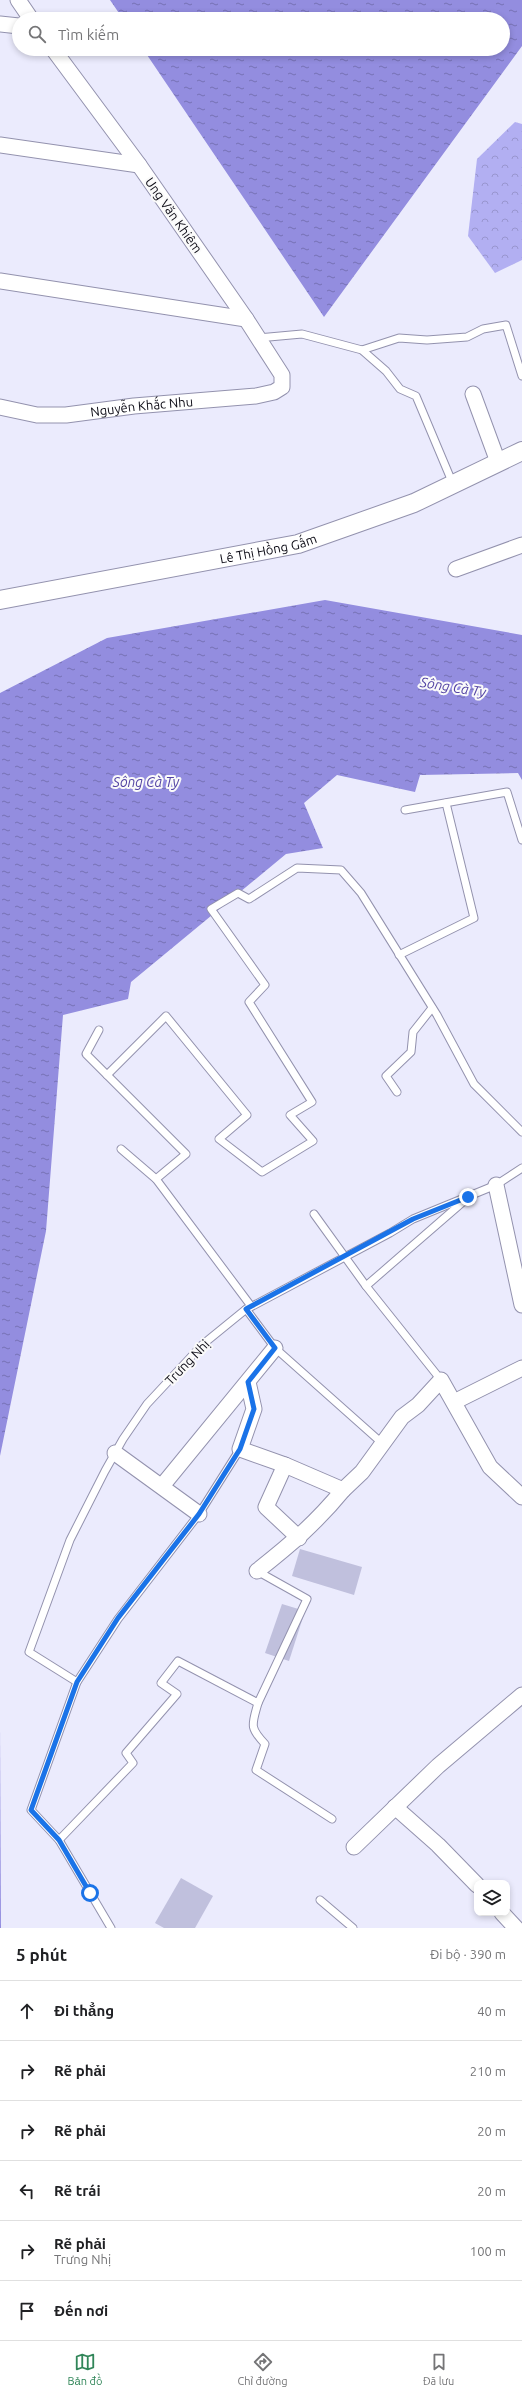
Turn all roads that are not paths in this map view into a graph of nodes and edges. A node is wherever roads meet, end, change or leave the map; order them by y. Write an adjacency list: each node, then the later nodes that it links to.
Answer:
1 (18, 0): 2 (street)
2 (26, 12)
3 (0, 24): 4 (street)
4 (12, 25)
5 (58, 56): 7 (street, Ung Văn Khiêm)
6 (0, 145): 7 (street)
7 (139, 165): 9 (street, Ung Văn Khiêm)
8 (0, 281): 9 (street)
9 (246, 319): 10 (street, Ung Văn Khiêm)
10 (258, 338): 11 (lane); 13 (street, Ung Văn Khiêm)
11 (362, 350): 12 (lane); 18 (lane)
12 (522, 376)
13 (282, 386): 15 (street, Nguyễn Khắc Nhu)
14 (473, 394): 17 (street)
15 (0, 407)
16 (522, 451): 17 (street, Lê Thị Hồng Gấm)
17 (498, 462): 18 (street, Lê Thị Hồng Gấm)
18 (453, 484): 21 (street, Lê Thị Hồng Gấm)
19 (522, 545): 20 (street)
20 (456, 569)
21 (0, 600)
22 (446, 803): 23 (lane); 24 (lane); 25 (lane)
23 (405, 810)
24 (522, 840)
25 (399, 955): 26 (lane); 28 (lane)
26 (432, 1008): 29 (lane); 30 (lane)
27 (99, 1030): 28 (lane)
28 (108, 1075): 33 (lane)
29 (397, 1092)
30 (522, 1132)
31 (121, 1149): 33 (lane)
32 (522, 1168): 34 (lane, Trưng Nhị)
33 (156, 1179): 40 (lane)
34 (496, 1186): 35 (lane, Trưng Nhị); 39 (street)
35 (468, 1197): 37 (lane, Trưng Nhị); 38 (lane)
36 (314, 1214): 37 (lane)
37 (344, 1256): 38 (lane); 40 (lane, Trưng Nhị)
38 (366, 1286): 43 (lane)
39 (522, 1305)
40 (249, 1308): 41 (lane); 48 (lane, Trưng Nhị)
41 (275, 1348): 44 (street); 46 (lane)
42 (522, 1368): 45 (street)
43 (441, 1380): 45 (street); 46 (street)
44 (248, 1382): 47 (street); 50 (street)
45 (454, 1402): 52 (street)
46 (383, 1444): 51 (street)
47 (240, 1449): 49 (street); 53 (lane)
48 (115, 1453): 50 (street); 56 (lane, Trưng Nhị)
49 (285, 1465): 51 (street); 54 (street)
50 (162, 1486): 53 (street)
51 (343, 1490): 54 (street)
52 (522, 1497)
53 (199, 1514): 56 (lane)
54 (300, 1538): 55 (street)
55 (257, 1571): 57 (lane)
56 (77, 1682): 61 (lane)
57 (258, 1703): 60 (lane); 61 (lane)
58 (519, 1703): 59 (street)
59 (395, 1807): 62 (street); 63 (street)
60 (332, 1819)
61 (59, 1840): 66 (lane)
62 (354, 1847)
63 (474, 1882)
64 (320, 1900): 67 (lane)
65 (505, 1916): 68 (street)
66 (111, 1928)
67 (353, 1928)
68 (516, 1928)

